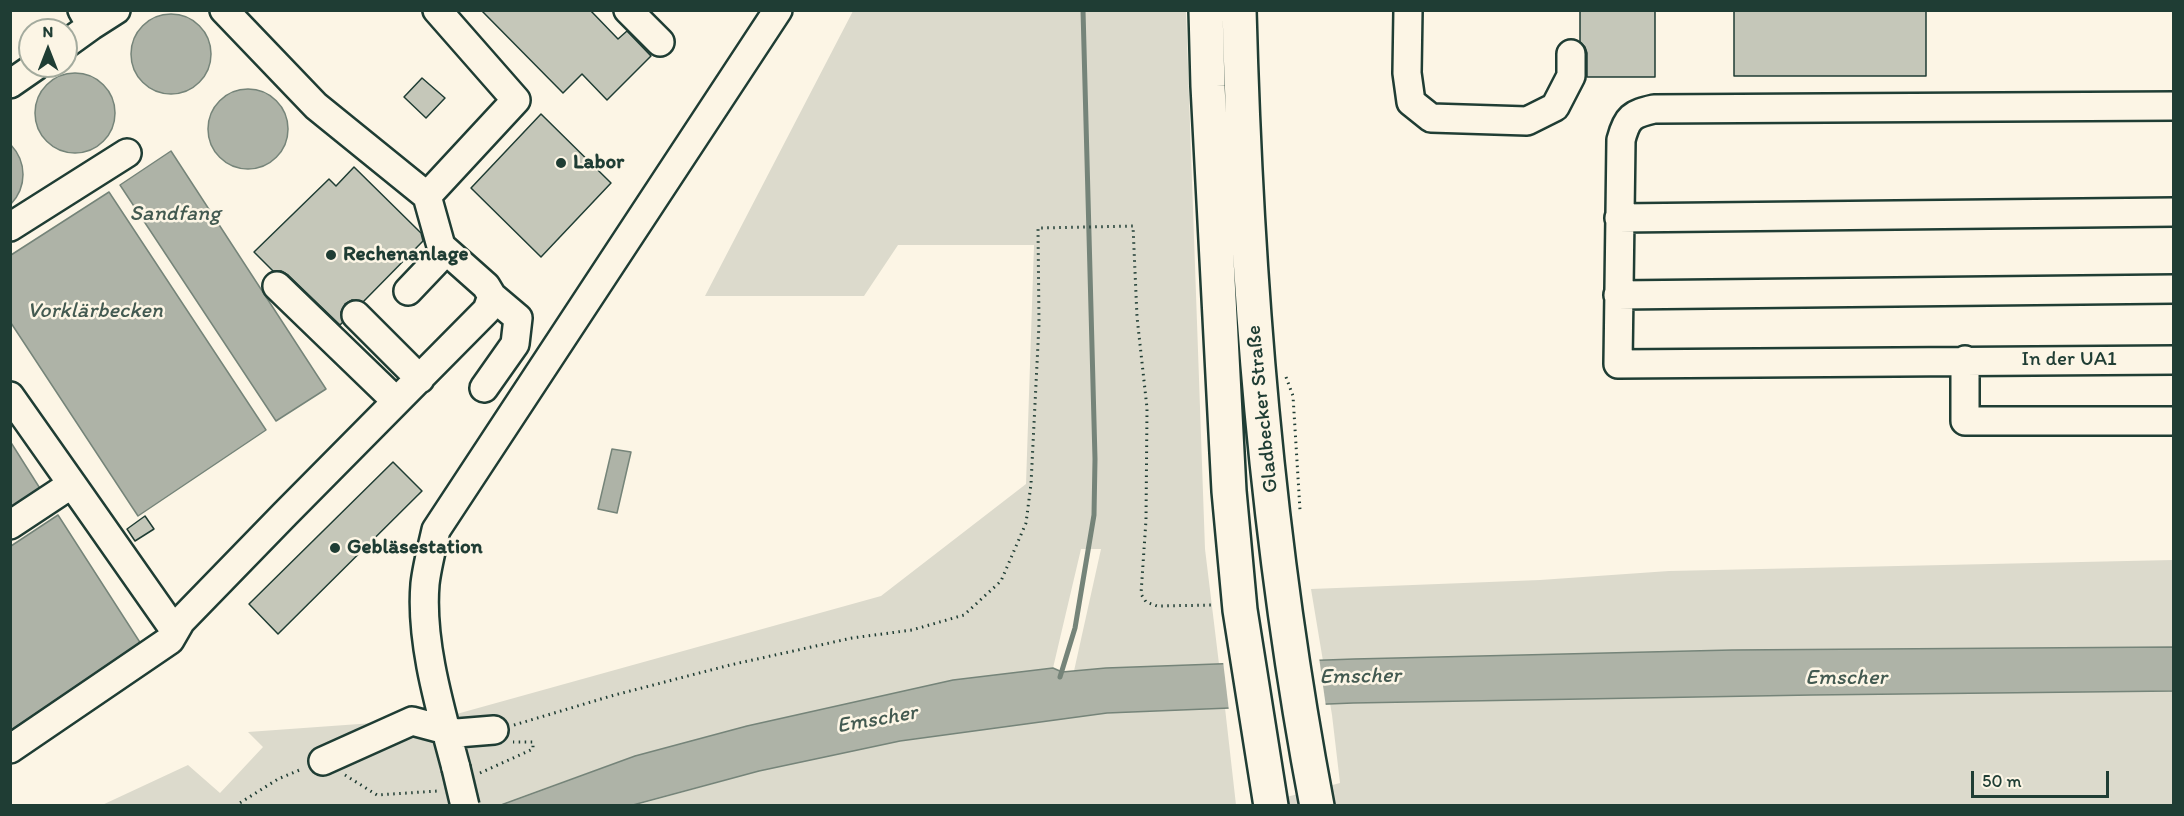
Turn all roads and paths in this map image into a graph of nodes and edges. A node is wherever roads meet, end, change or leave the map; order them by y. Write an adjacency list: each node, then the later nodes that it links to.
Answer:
1 (116, 10): 9 (lane)
2 (224, 10): 14 (lane)
3 (437, 10): 14 (lane)
4 (628, 10): 10 (lane)
5 (778, 10): 36 (lane)
6 (1206, 10): 34 (highway, Gladbecker Straße)
7 (1239, 10): 38 (highway, Gladbecker Straße)
8 (1408, 10): 11 (lane)
9 (86, 18)
10 (660, 42)
11 (1571, 54)
12 (2174, 106): 16 (lane)
13 (127, 153): 17 (lane)
14 (427, 196): 18 (lane)
15 (2174, 212): 16 (lane)
16 (1619, 218): 22 (lane)
17 (10, 227)
18 (447, 251): 21 (lane); 23 (lane)
19 (277, 286): 30 (lane)
20 (2174, 289): 22 (lane)
21 (408, 291)
22 (1618, 295): 25 (lane, In der UA1)
23 (492, 296): 27 (lane); 28 (lane)
24 (356, 315): 27 (lane)
25 (1965, 360): 26 (lane, In der UA1); 31 (lane)
26 (2174, 360)
27 (420, 379): 30 (lane)
28 (484, 388)
29 (10, 396): 32 (lane)
30 (396, 401): 35 (lane)
31 (2174, 421)
32 (72, 484): 33 (lane); 35 (lane)
33 (10, 525)
34 (1228, 607): 37 (path); 42 (highway, Gladbecker Straße)
35 (175, 631): 39 (lane)
36 (446, 730): 37 (lane); 40 (lane); 44 (lane, bridge)
37 (494, 730)
38 (1306, 743): 45 (highway, Gladbecker Straße); 46 (highway)
39 (10, 749)
40 (323, 761): 41 (path); 43 (path)
41 (377, 795)
42 (1270, 803)
43 (235, 806)
44 (465, 806)
45 (1317, 806)
46 (1325, 806)

